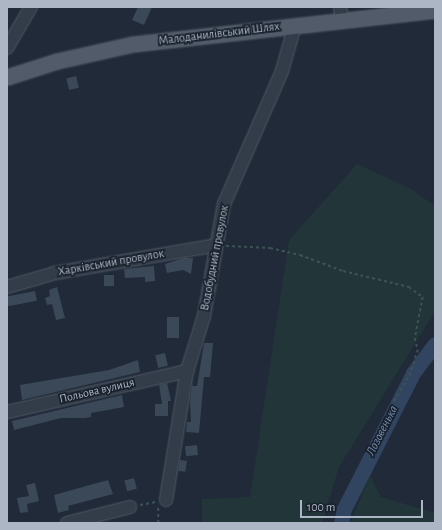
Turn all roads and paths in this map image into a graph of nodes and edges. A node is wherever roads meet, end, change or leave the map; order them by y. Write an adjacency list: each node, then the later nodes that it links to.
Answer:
1 (31, 7): 5 (street)
2 (435, 10): 3 (main road, Малоданилівський Шлях)
3 (341, 13): 4 (main road, Малоданилівський Шлях)
4 (295, 25): 6 (main road, Малоданилівський Шлях); 7 (street, Водобудний провулок)
5 (7, 48)
6 (7, 77)
7 (217, 245): 8 (street, Харківський провулок); 9 (street, Водобудний провулок); 10 (path)
8 (7, 287)
9 (188, 371): 11 (street, Польова вулиця); 12 (street, Водобудний провулок)
10 (389, 411)
11 (7, 412)
12 (162, 501): 13 (path); 15 (path)
13 (130, 507): 14 (street)
14 (67, 523)
15 (158, 523)

